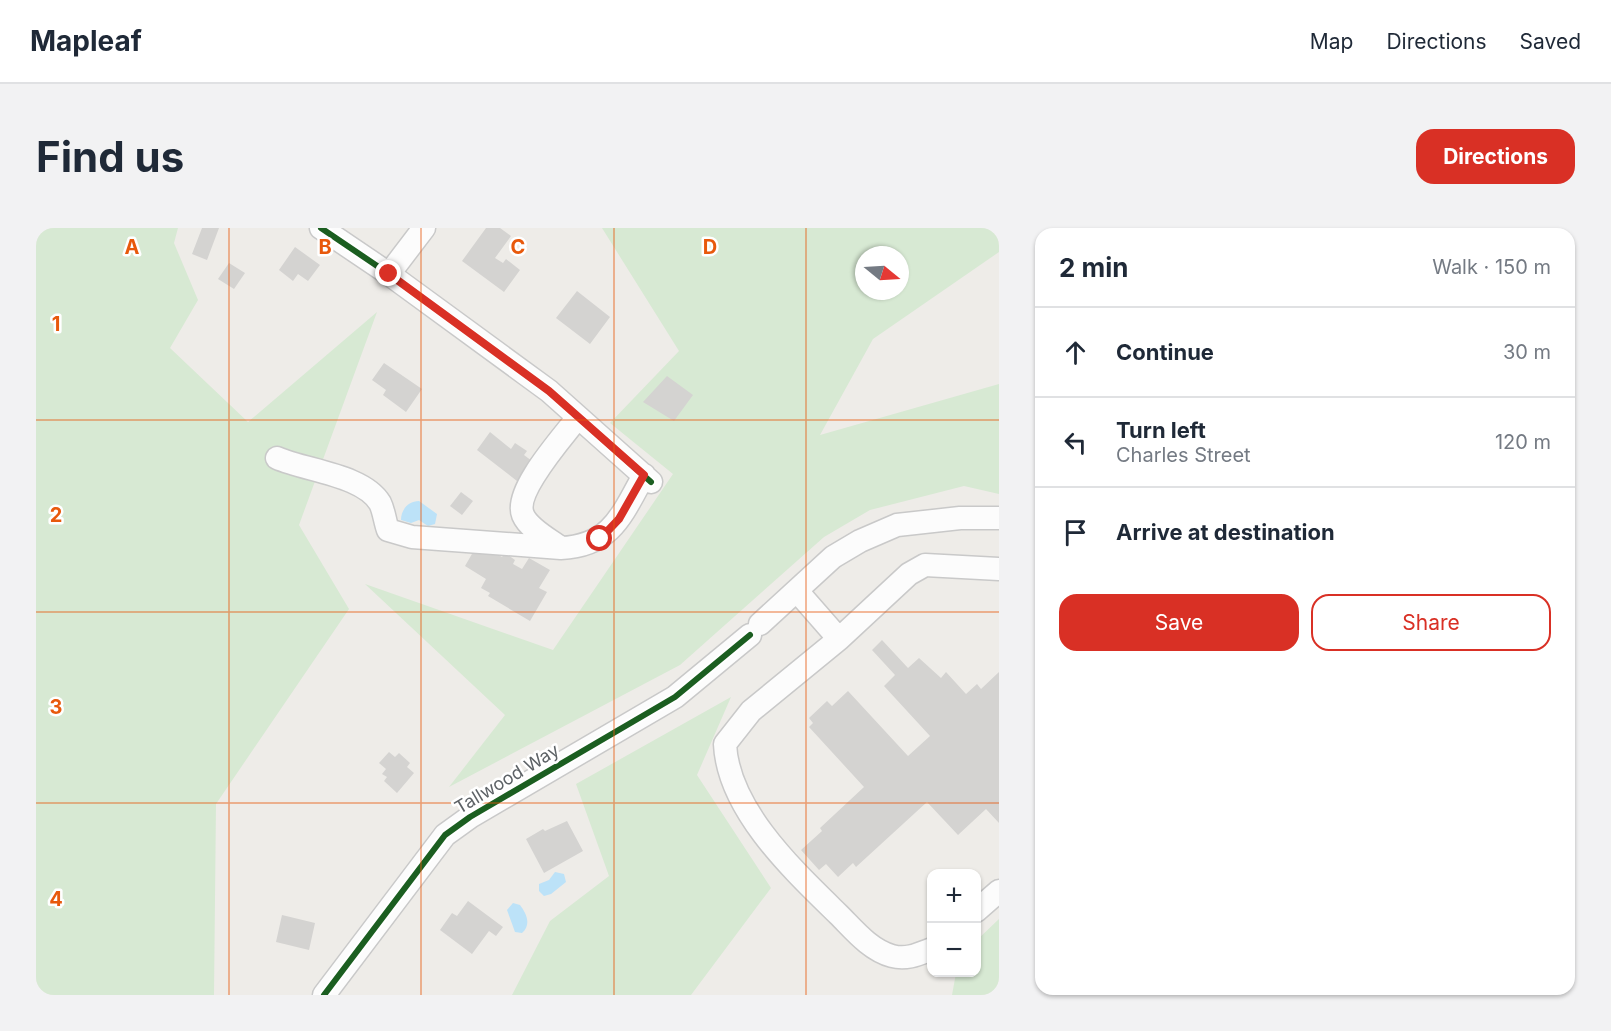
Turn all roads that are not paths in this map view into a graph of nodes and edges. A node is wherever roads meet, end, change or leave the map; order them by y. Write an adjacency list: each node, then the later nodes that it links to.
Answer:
1 (321, 228): 3 (street)
2 (424, 228): 3 (street)
3 (389, 274): 4 (street)
4 (578, 417): 7 (street); 7 (street)
5 (278, 458): 7 (street)
6 (999, 518): 9 (street, Tallwood Way)
7 (561, 548)
8 (999, 570): 10 (street)
9 (797, 591): 10 (street); 14 (street, Tallwood Way)
10 (839, 639): 13 (street)
11 (999, 891): 12 (street)
12 (981, 907)
13 (927, 951)
14 (324, 995)

